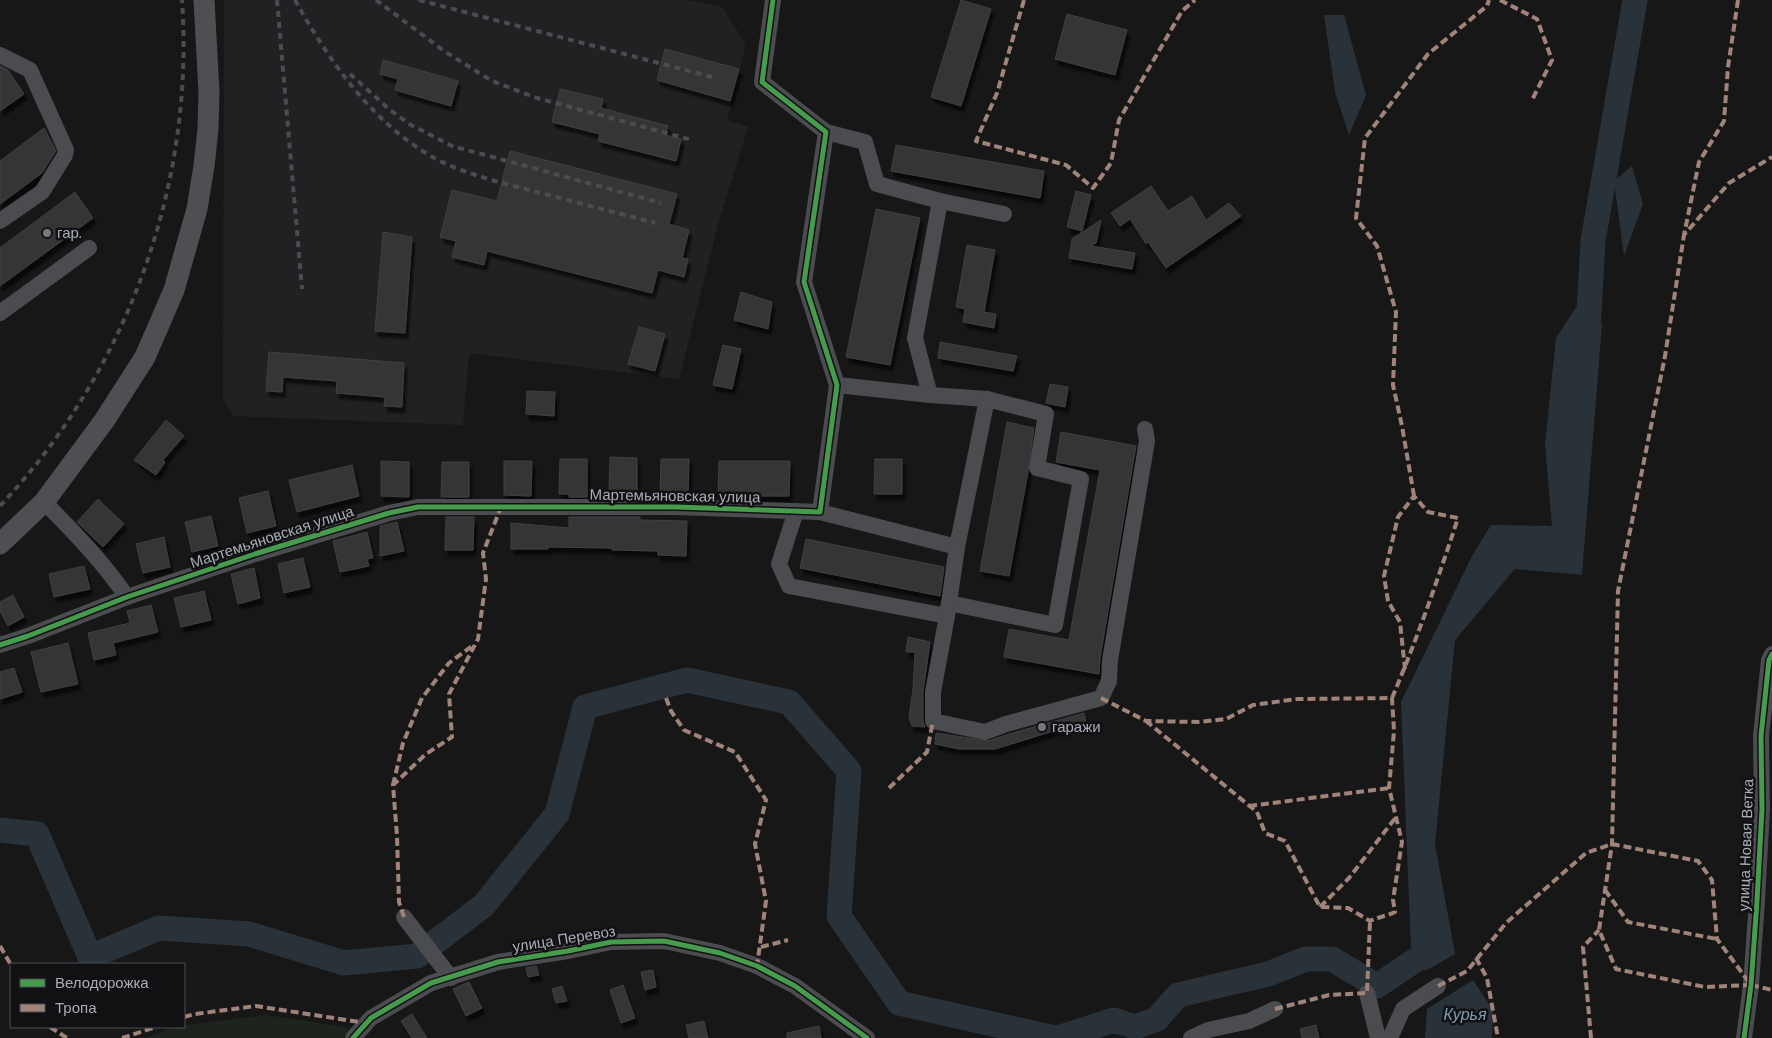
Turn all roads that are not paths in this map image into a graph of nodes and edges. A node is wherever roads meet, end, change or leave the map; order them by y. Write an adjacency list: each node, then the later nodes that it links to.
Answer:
1 (204, 0): 14 (main road)
2 (773, 0): 4 (street)
3 (0, 55): 7 (street)
4 (826, 132): 5 (street); 10 (street)
5 (940, 201): 6 (street); 11 (street)
6 (1004, 214)
7 (0, 221)
8 (90, 248): 9 (street)
9 (0, 313)
10 (837, 385): 11 (street); 16 (street)
11 (930, 395): 12 (street)
12 (988, 399): 18 (street); 20 (street)
13 (1145, 429): 20 (street)
14 (44, 502): 17 (main road); 19 (street)
15 (796, 511): 16 (street, Мартемьяновская улица); 19 (street, Мартемьяновская улица); 20 (street)
16 (820, 512): 18 (street, Мартемьяновская улица)
17 (0, 544)
18 (957, 547): 20 (street)
19 (126, 598): 21 (street, Мартемьяновская улица)
20 (948, 610)
21 (0, 645)
22 (1772, 654): 33 (street, улица Новая Ветка)
23 (404, 917): 24 (street)
24 (447, 973): 28 (street, улица Перевоз); 29 (street, улица Перевоз)
25 (1438, 986): 32 (street)
26 (1367, 993): 31 (street)
27 (1275, 1009): 30 (street)
28 (353, 1038)
29 (867, 1038)
30 (1191, 1038)
31 (1378, 1038)
32 (1390, 1038)
33 (1744, 1038)

